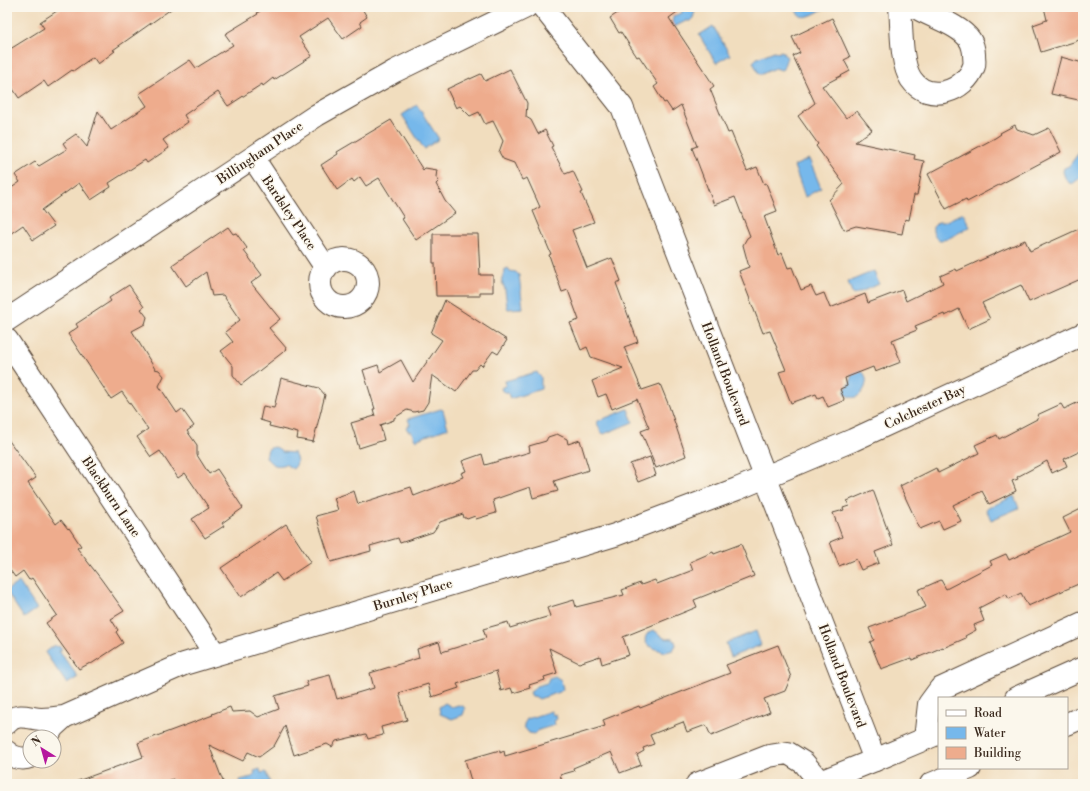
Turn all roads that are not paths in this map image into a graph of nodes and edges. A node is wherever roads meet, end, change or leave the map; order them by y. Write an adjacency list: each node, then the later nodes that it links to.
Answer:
1 (526, 7): 5 (street, Billingham Place)
2 (543, 7): 10 (street, Holland Boulevard)
3 (900, 7): 4 (street)
4 (915, 7)
5 (253, 158): 6 (street, Bardsley Place); 7 (street, Billingham Place)
6 (326, 268)
7 (7, 320)
8 (1083, 334): 10 (street, Colchester Bay)
9 (7, 340): 12 (street, Blackburn Lane)
10 (765, 477): 12 (street, Burnley Place); 23 (street, Holland Boulevard)
11 (1083, 623): 20 (street)
12 (215, 654): 15 (street, Burnley Place)
13 (1083, 668): 14 (street)
14 (1018, 697)
15 (64, 717): 17 (street, Burnley Place); 19 (street, Burnley Place)
16 (1083, 717): 18 (street)
17 (7, 723)
18 (1068, 724)
19 (52, 729)
20 (932, 736): 23 (street)
21 (7, 752): 22 (street)
22 (22, 759)
23 (875, 760): 25 (street)
24 (968, 769): 27 (street)
25 (818, 783): 26 (street)
26 (697, 784)
27 (931, 784)

